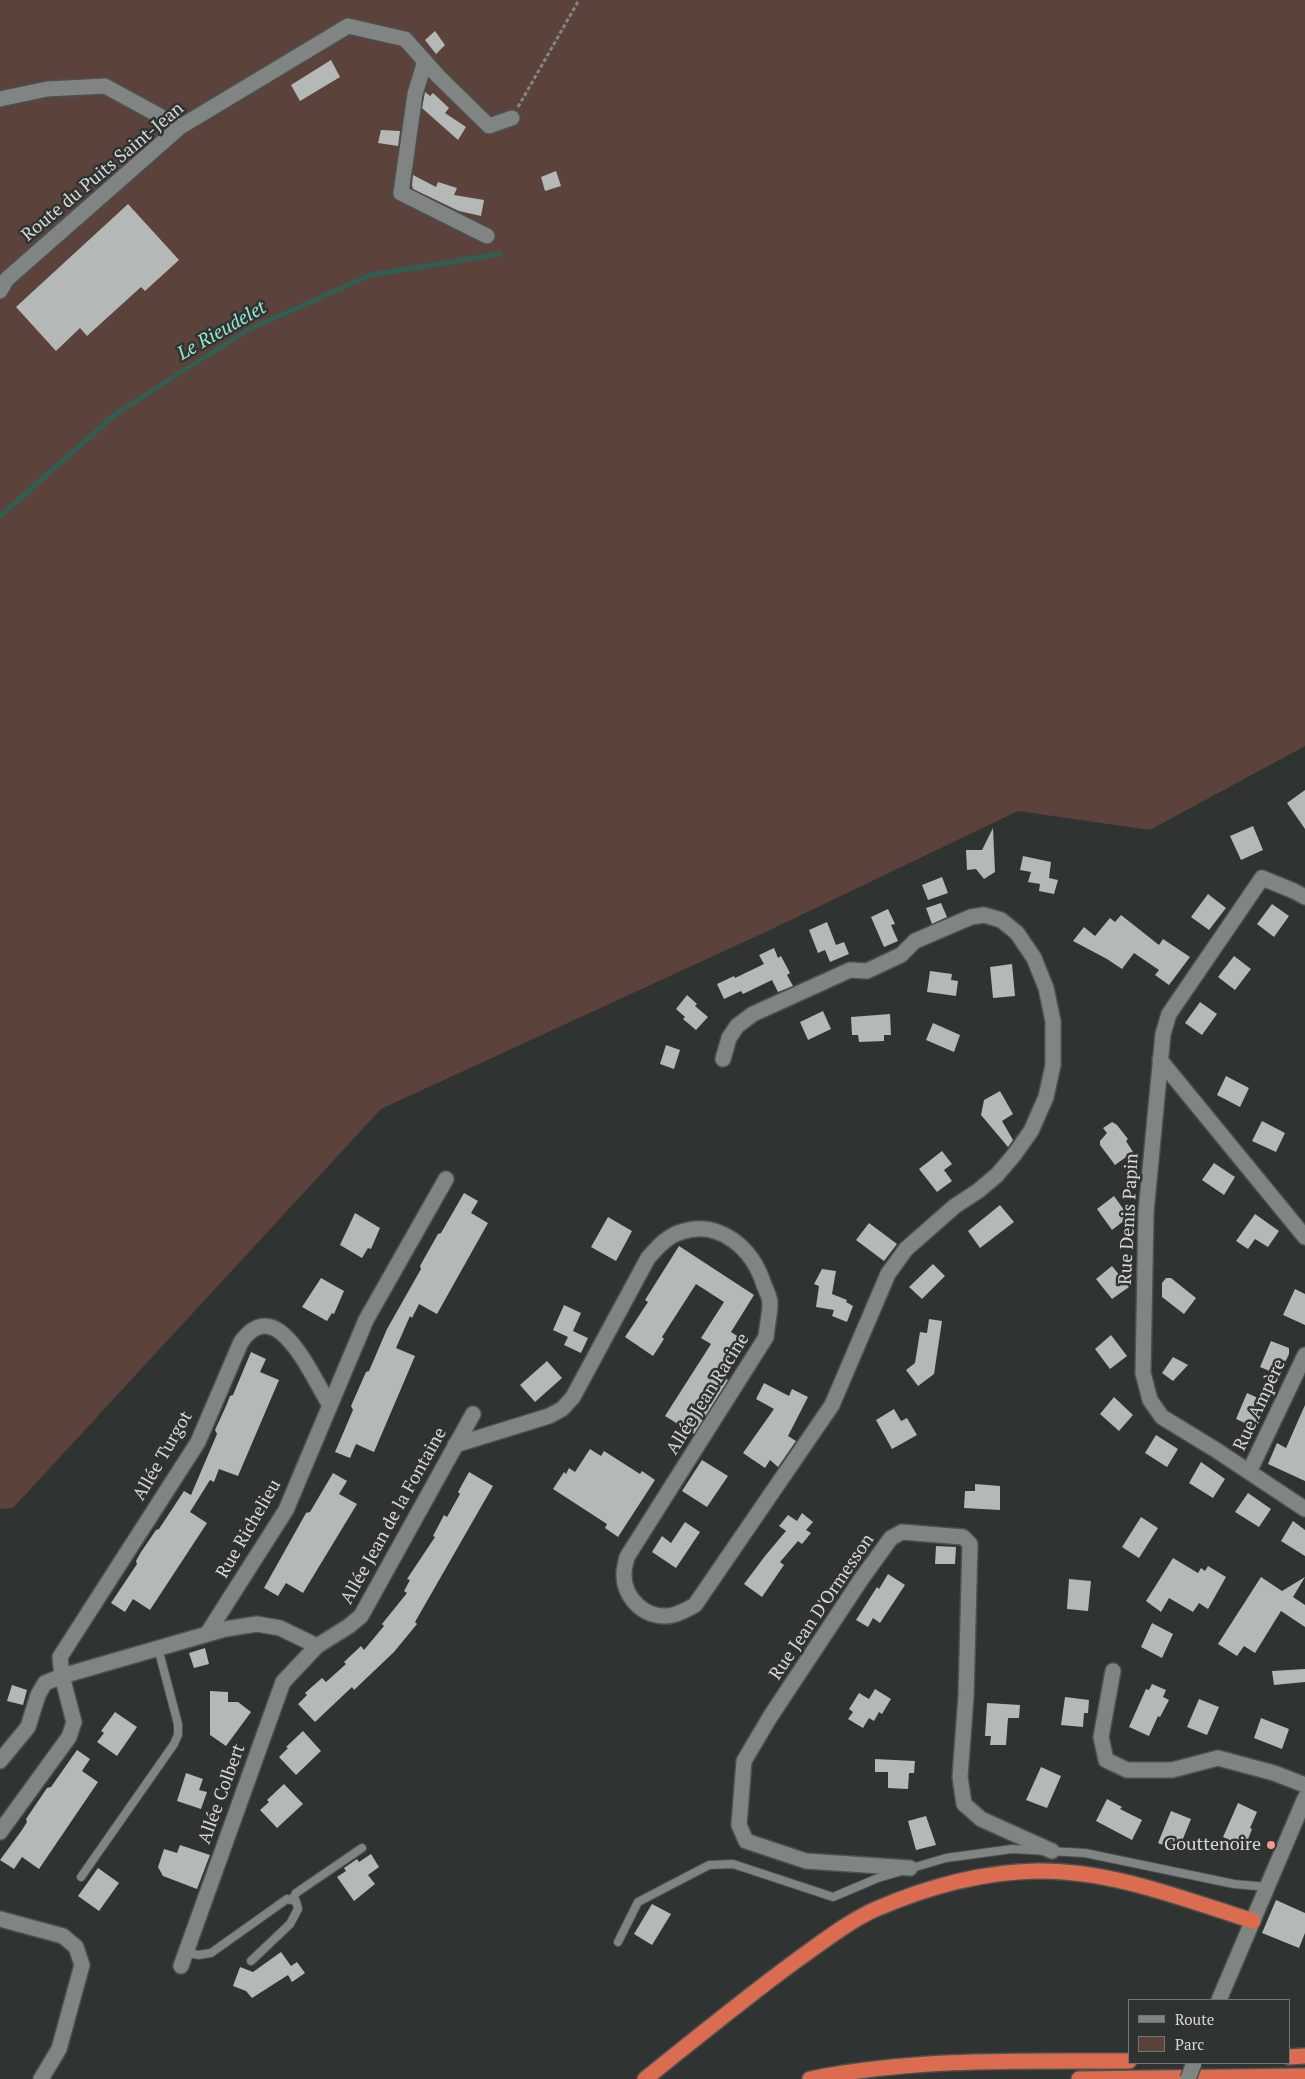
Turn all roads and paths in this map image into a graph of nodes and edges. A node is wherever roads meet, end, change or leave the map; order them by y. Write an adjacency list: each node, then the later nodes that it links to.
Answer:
1 (579, 0): 4 (path)
2 (425, 61): 4 (street, Route du Puits Saint-Jean); 5 (street, Route du Puits Saint-Jean); 6 (street)
3 (0, 99): 5 (street)
4 (512, 118)
5 (180, 127): 7 (street, Route du Puits Saint-Jean)
6 (487, 236)
7 (0, 291)
8 (1305, 897): 10 (street, Rue Denis Papin)
9 (723, 1059): 16 (street, Allée Jean Racine)
10 (1160, 1060): 12 (street); 17 (street, Rue Denis Papin)
11 (446, 1179): 14 (street, Rue Richelieu)
12 (1305, 1237)
13 (1305, 1355): 17 (street, Rue Ampère)
14 (330, 1405): 19 (street, Rue Richelieu); 23 (street, Allée Turgot)
15 (472, 1414): 16 (street, Allée Jean de la Fontaine)
16 (455, 1445): 20 (street, Allée Jean de la Fontaine)
17 (1249, 1472): 18 (street, Rue Denis Papin)
18 (1305, 1509)
19 (207, 1634): 20 (street); 21 (street)
20 (316, 1646): 37 (street, Allée Colbert)
21 (158, 1648): 23 (street); 31 (lane)
22 (1114, 1671): 25 (street)
23 (62, 1676): 24 (street); 27 (street, Allée Turgot)
24 (0, 1761)
25 (1305, 1785)
26 (1303, 1808): 32 (street)
27 (0, 1832)
28 (362, 1848): 33 (lane)
29 (1052, 1851): 30 (lane); 30 (street, Rue Jean D'Ormesson); 32 (lane)
30 (910, 1868): 36 (lane)
31 (80, 1877)
32 (1268, 1887): 35 (street)
33 (292, 1900): 37 (lane); 38 (lane)
34 (0, 1919): 45 (street)
35 (1253, 1921): 39 (street); 46 (highway)
36 (618, 1942)
37 (183, 1959)
38 (251, 1961)
39 (1219, 1999)
40 (1305, 2056): 41 (highway)
41 (1290, 2057)
42 (1128, 2061): 47 (highway)
43 (1194, 2064): 49 (street, bridge)
44 (1305, 2076): 48 (highway)
45 (41, 2079)
46 (645, 2079)
47 (810, 2079)
48 (1079, 2079)
49 (1188, 2079)

